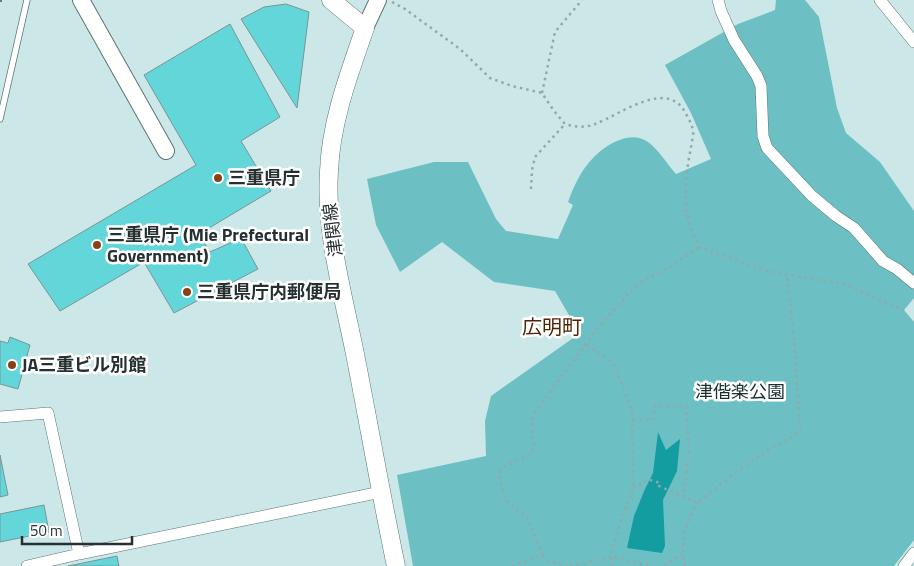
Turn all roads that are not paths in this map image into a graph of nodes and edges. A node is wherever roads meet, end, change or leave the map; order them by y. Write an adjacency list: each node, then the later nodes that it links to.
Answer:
1 (27, 0): 9 (lane)
2 (81, 0): 10 (street)
3 (331, 0): 7 (main road)
4 (378, 0): 7 (street)
5 (718, 0): 11 (street)
6 (882, 1): 8 (street)
7 (365, 28): 13 (main road, 津関線)
8 (914, 42)
9 (0, 119)
10 (166, 151)
11 (914, 283)
12 (0, 417): 14 (street)
13 (381, 492): 14 (street); 17 (main road, 津関線)
14 (79, 554): 15 (street)
15 (52, 564): 16 (street)
16 (27, 566)
17 (396, 566)

